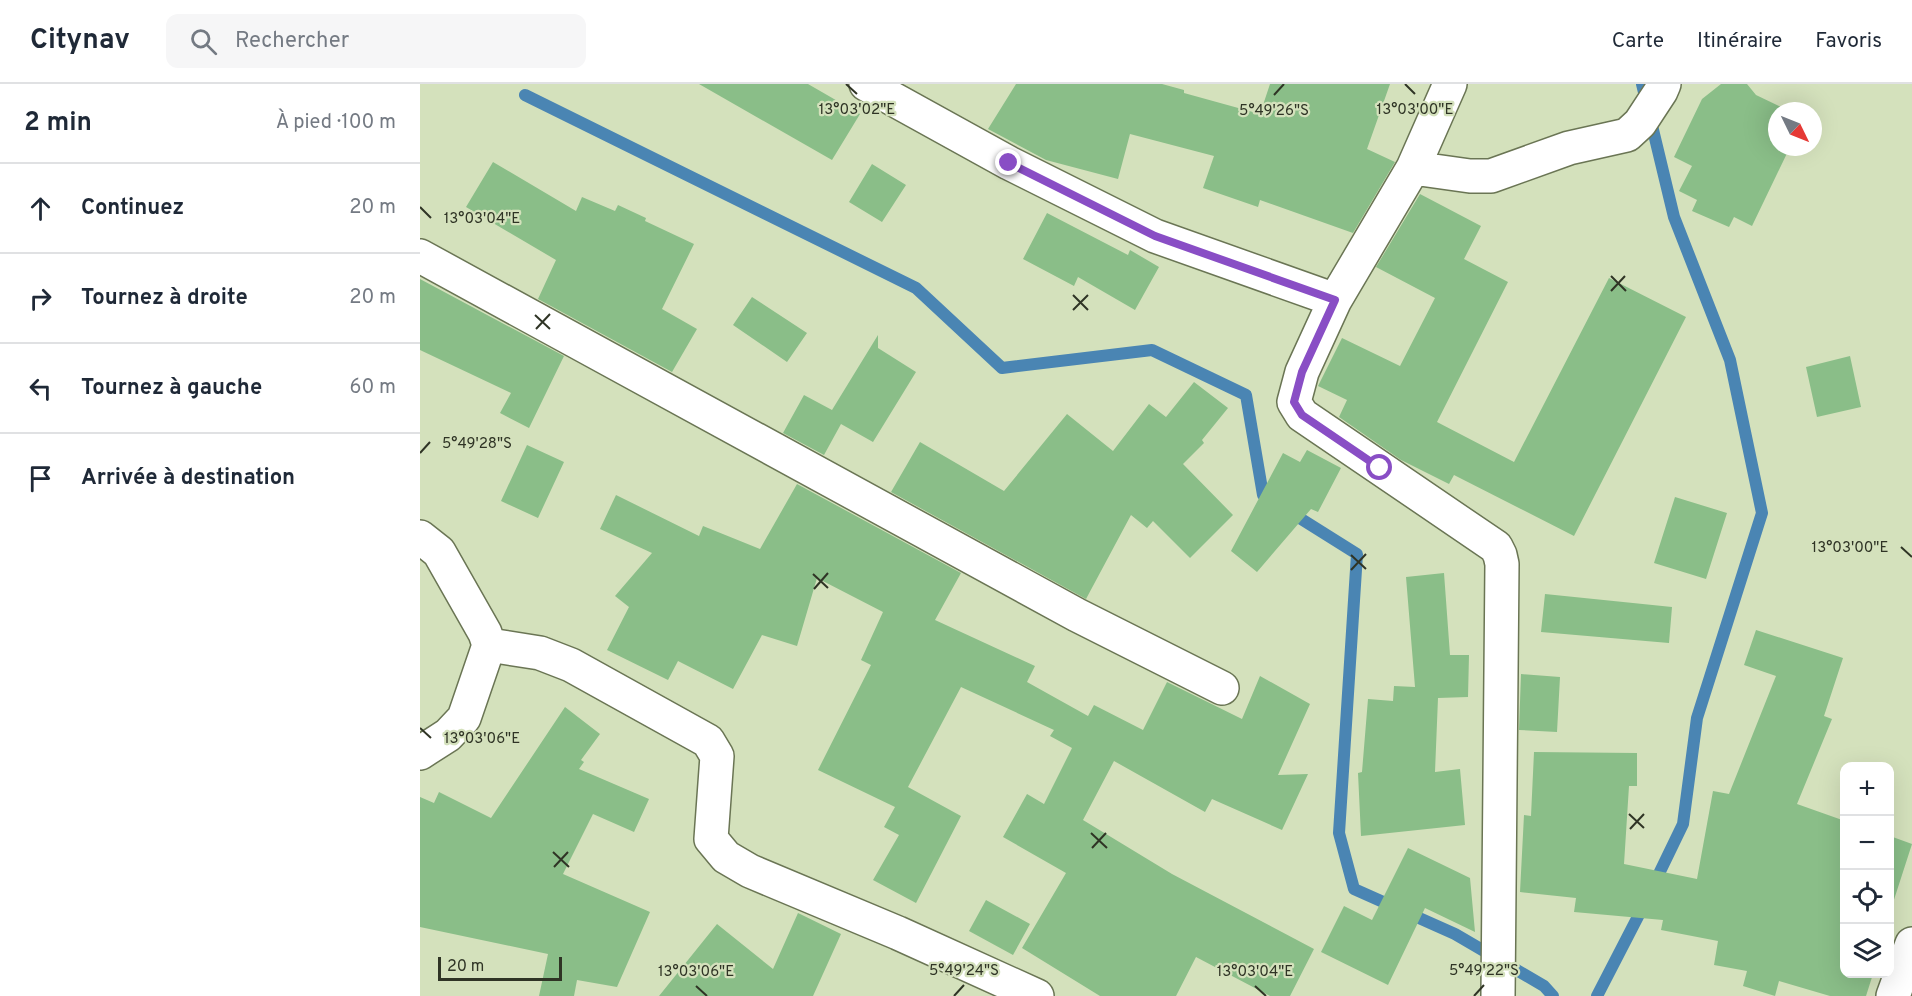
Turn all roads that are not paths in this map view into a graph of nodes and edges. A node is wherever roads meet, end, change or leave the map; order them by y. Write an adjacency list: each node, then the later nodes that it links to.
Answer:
1 (866, 84): 6 (street)
2 (1450, 84): 4 (street)
3 (1663, 88): 4 (street)
4 (1413, 168): 6 (street)
5 (420, 256): 9 (street)
6 (1335, 300): 12 (street)
7 (420, 537): 8 (street)
8 (489, 645): 10 (street); 13 (street)
9 (1222, 688)
10 (420, 753)
11 (1912, 944): 14 (street)
12 (1498, 970)
13 (1037, 996)
14 (1893, 996)

